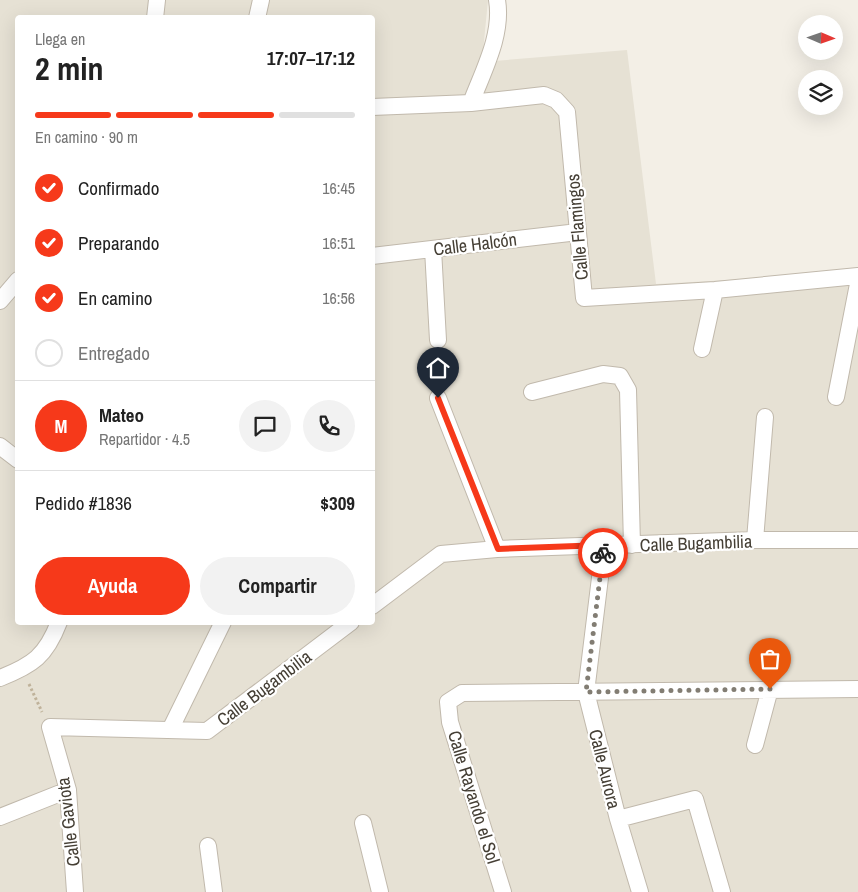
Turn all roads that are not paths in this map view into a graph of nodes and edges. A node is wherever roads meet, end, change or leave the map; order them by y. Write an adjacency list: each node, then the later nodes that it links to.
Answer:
1 (157, 0): 4 (street)
2 (261, 0): 5 (street)
3 (497, 0): 6 (street)
4 (154, 15)
5 (258, 15)
6 (471, 102): 7 (street, Calle Flamingos); 8 (street, Calle Flamingos)
7 (375, 107)
8 (578, 232): 9 (street, Calle Halcón); 14 (street, Calle Flamingos)
9 (433, 249): 10 (street, Calle Halcón); 16 (street)
10 (375, 256)
11 (858, 276): 14 (street, Calle Flamingos)
12 (15, 284): 15 (street)
13 (858, 284): 19 (street)
14 (715, 290): 17 (street)
15 (0, 301)
16 (438, 340)
17 (702, 349)
18 (532, 392): 27 (street)
19 (836, 397)
20 (438, 398): 28 (street)
21 (765, 417): 24 (street)
22 (0, 446): 23 (street)
23 (15, 458)
24 (755, 540): 25 (street, Calle Bugambilia); 27 (street, Calle Bugambilia)
25 (858, 540)
26 (604, 545): 27 (street, Calle Bugambilia); 28 (street, Calle Bugambilia); 36 (street, Calle Aurora)
27 (632, 545)
28 (498, 549): 29 (street, Calle Bugambilia)
29 (375, 604)
30 (58, 625): 33 (street)
31 (222, 625): 38 (street)
32 (346, 625): 38 (street, Calle Bugambilia)
33 (0, 678)
34 (770, 689): 35 (street); 36 (street); 39 (street)
35 (858, 689)
36 (586, 692): 42 (street, Calle Aurora); 48 (street, Calle Rayando el Sol)
37 (50, 727): 38 (street, Calle Bugambilia); 40 (street, Calle Gaviota)
38 (170, 730)
39 (755, 745)
40 (68, 790): 41 (street); 45 (street, Calle Gaviota)
41 (0, 817)
42 (618, 819): 49 (street); 50 (street, Calle Aurora)
43 (363, 823): 47 (street)
44 (208, 846): 46 (street)
45 (76, 892)
46 (214, 892)
47 (380, 892)
48 (503, 892)
49 (640, 892)
50 (722, 892)

